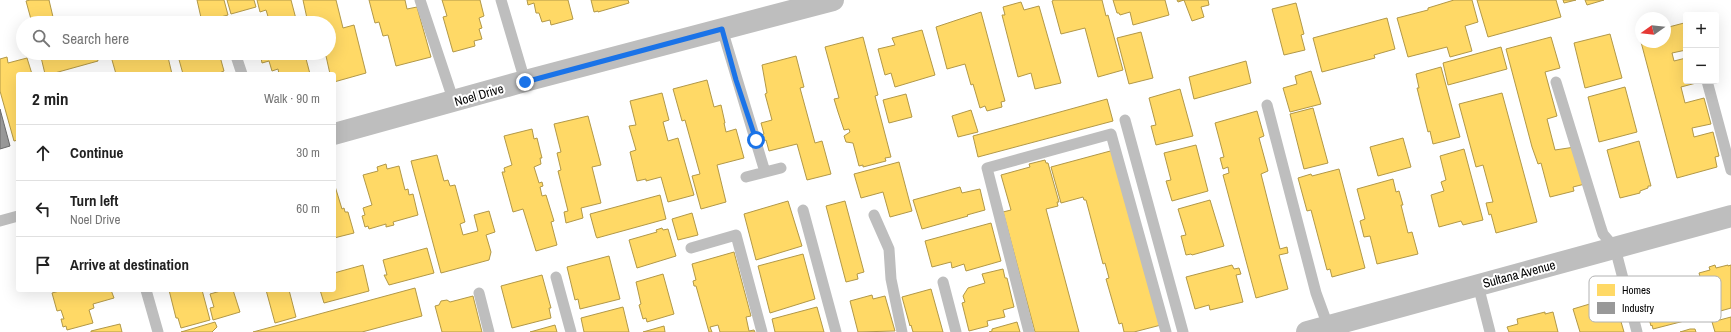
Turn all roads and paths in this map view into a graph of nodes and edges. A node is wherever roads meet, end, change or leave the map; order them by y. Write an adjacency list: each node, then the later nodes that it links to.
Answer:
1 (420, 0): 10 (lane)
2 (501, 0): 7 (lane)
3 (832, 0): 4 (street, Noel Drive)
4 (722, 29): 7 (street, Noel Drive); 16 (lane)
5 (237, 60): 6 (lane)
6 (241, 72)
7 (525, 82): 10 (street, Noel Drive)
8 (1556, 82): 24 (lane)
9 (1708, 84): 15 (lane)
10 (454, 102): 13 (street, Noel Drive)
11 (1267, 105): 32 (lane)
12 (1125, 120): 42 (lane)
13 (336, 133)
14 (781, 168): 16 (lane)
15 (1731, 170)
16 (765, 172): 17 (lane)
17 (746, 177)
18 (803, 210): 37 (lane)
19 (874, 215): 38 (lane)
20 (1731, 216): 24 (street, Sultana Avenue)
21 (16, 217): 22 (lane)
22 (0, 221)
23 (691, 248): 36 (lane)
24 (1615, 248): 25 (lane); 28 (street, Sultana Avenue)
25 (1622, 276)
26 (556, 277): 35 (lane)
27 (943, 282): 39 (lane)
28 (1478, 286): 32 (street, Sultana Avenue); 43 (lane)
29 (147, 292): 33 (lane)
30 (479, 293): 34 (lane)
31 (1634, 322): 44 (lane)
32 (1333, 328)
33 (158, 332)
34 (489, 332)
35 (571, 332)
36 (762, 332)
37 (836, 332)
38 (902, 332)
39 (956, 332)
40 (1029, 332): 41 (lane)
41 (1166, 332)
42 (1183, 332)
43 (1490, 332)
44 (1637, 332)

